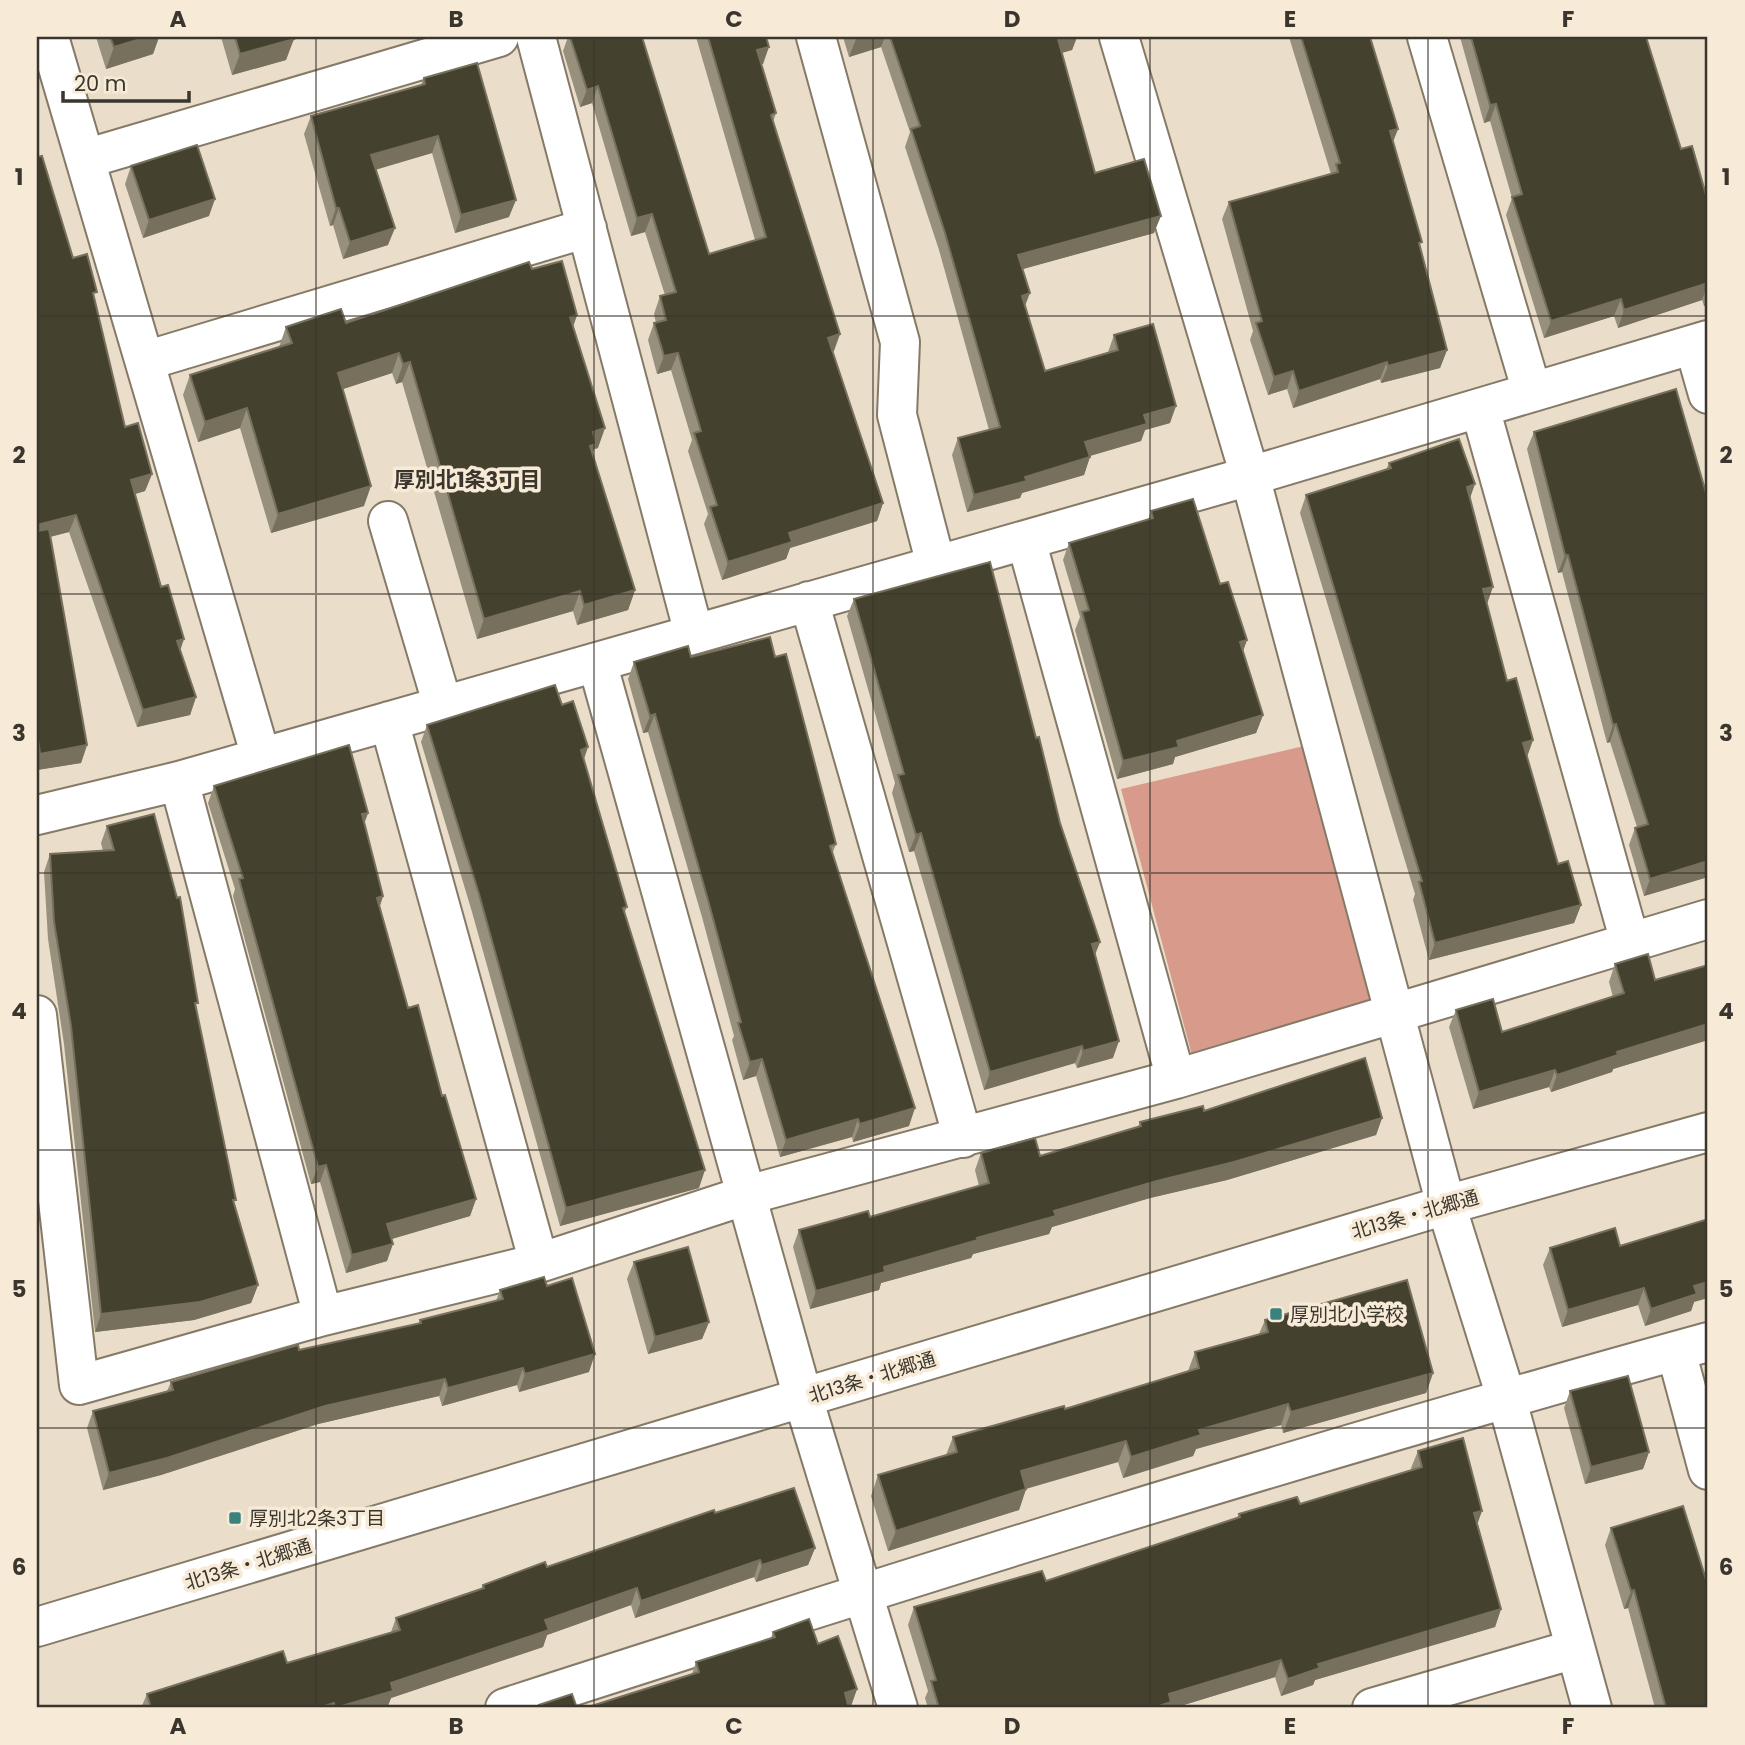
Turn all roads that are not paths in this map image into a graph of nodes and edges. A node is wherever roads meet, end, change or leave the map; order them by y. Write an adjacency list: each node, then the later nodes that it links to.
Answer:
1 (49, 37): 7 (street)
2 (499, 37): 7 (street)
3 (536, 37): 8 (street)
4 (816, 37): 17 (street)
5 (1119, 37): 14 (street)
6 (1427, 37): 11 (street)
7 (85, 159): 10 (street)
8 (587, 228): 10 (street); 19 (street)
9 (1701, 343): 11 (street); 12 (street)
10 (145, 361): 23 (street)
11 (1532, 392): 13 (street)
12 (1708, 394)
13 (1479, 408): 14 (street); 27 (street)
14 (1250, 476): 16 (street); 28 (street)
15 (388, 521): 21 (street)
16 (1026, 540): 17 (street); 30 (street)
17 (936, 565): 18 (street)
18 (809, 601): 19 (street); 32 (street)
19 (694, 634): 20 (street)
20 (597, 662): 21 (street); 33 (street)
21 (443, 706): 22 (street)
22 (389, 721): 23 (street); 35 (street)
23 (261, 757): 24 (street)
24 (179, 781): 25 (street); 36 (street)
25 (37, 815)
26 (1708, 919): 27 (street)
27 (1630, 943): 28 (street)
28 (1395, 1012): 30 (street); 34 (street)
29 (37, 1015): 36 (street)
30 (1176, 1079): 32 (street)
31 (1708, 1132): 34 (street, 北13条・北郷通)
32 (963, 1138): 33 (street)
33 (747, 1195): 35 (street); 39 (street)
34 (1446, 1205): 38 (street); 39 (street, 北13条・北郷通)
35 (539, 1263): 36 (street)
36 (323, 1316)
37 (1692, 1347): 38 (street); 40 (street)
38 (1506, 1397): 41 (street); 43 (street)
39 (803, 1398): 41 (street); 42 (street, 北13条・北郷通)
40 (1708, 1470)
41 (863, 1593): 44 (street); 45 (street)
42 (37, 1627)
43 (1575, 1649): 46 (street); 47 (street)
44 (505, 1708)
45 (898, 1708)
46 (1372, 1708)
47 (1591, 1708)

